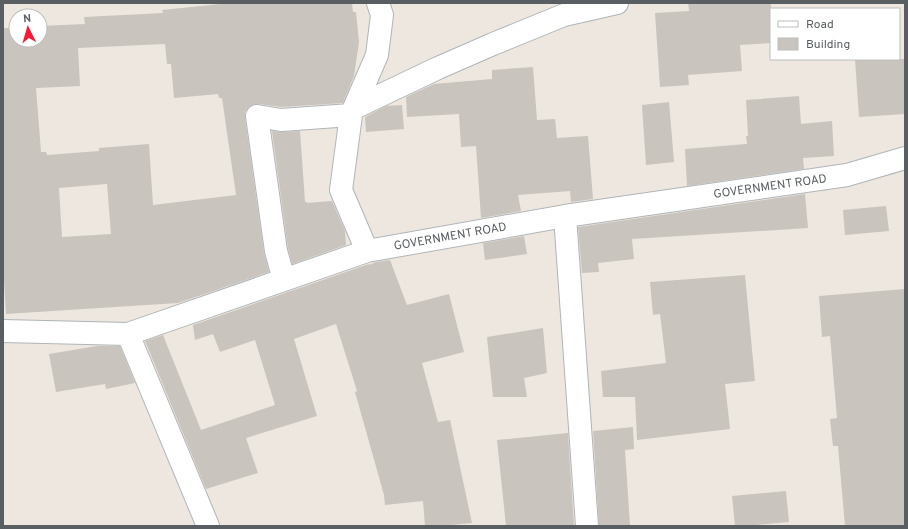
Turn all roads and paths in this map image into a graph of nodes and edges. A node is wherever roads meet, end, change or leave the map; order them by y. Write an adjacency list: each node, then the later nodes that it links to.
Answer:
1 (378, 3): 3 (street)
2 (617, 3): 3 (street)
3 (353, 112): 6 (street); 7 (street)
4 (905, 158): 5 (street, GOVERNMENT ROAD)
5 (565, 216): 6 (street, GOVERNMENT ROAD); 11 (street)
6 (367, 251): 7 (street, GOVERNMENT ROAD)
7 (284, 280): 9 (street, GOVERNMENT ROAD)
8 (3, 331): 9 (street, GOVERNMENT ROAD)
9 (128, 334): 10 (street)
10 (208, 526)
11 (587, 526)

